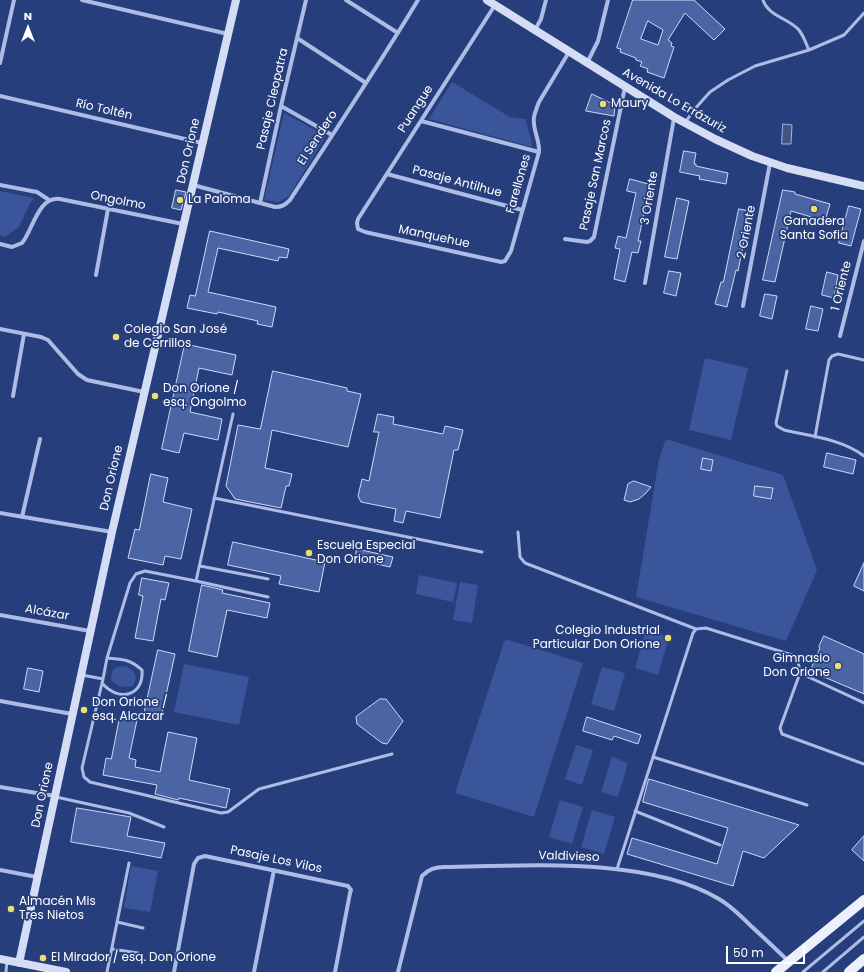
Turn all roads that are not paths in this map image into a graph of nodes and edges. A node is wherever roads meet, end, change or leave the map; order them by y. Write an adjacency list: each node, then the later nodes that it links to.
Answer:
1 (14, 0): 18 (street)
2 (82, 0): 14 (street)
3 (236, 0): 14 (street, Don Orione)
4 (306, 0): 15 (street, Pasaje Cleopatra)
5 (346, 0): 13 (street)
6 (418, 0): 13 (street, El Sendero)
7 (546, 0): 12 (street)
8 (608, 0): 19 (street)
9 (764, 0): 16 (lane)
10 (491, 2): 12 (street, Avenida Lo Errázuriz); 25 (street, Puangue)
11 (864, 13): 16 (lane)
12 (535, 30): 17 (street, Avenida Lo Errázuriz)
13 (398, 33): 20 (street, El Sendero)
14 (228, 34): 28 (street, Don Orione)
15 (297, 38): 20 (street); 23 (street, Pasaje Cleopatra)
16 (809, 50): 26 (lane)
17 (570, 52): 19 (street, Avenida Lo Errázuriz); 29 (street, Farellones)
18 (0, 63)
19 (587, 63): 21 (street, Avenida Lo Errázuriz)
20 (366, 83): 27 (street, El Sendero)
21 (625, 86): 24 (street, Avenida Lo Errázuriz); 41 (street, Pasaje San Marcos)
22 (0, 96): 28 (street, Río Toltén)
23 (281, 106): 27 (street); 36 (street, Pasaje Cleopatra)
24 (674, 117): 26 (street, Avenida Lo Errázuriz); 46 (street, 3 Oriente)
25 (421, 121): 29 (street); 31 (street, Puangue)
26 (685, 123): 30 (street, Avenida Lo Errázuriz)
27 (332, 136): 36 (street, El Sendero)
28 (203, 143): 33 (street, Don Orione)
29 (539, 152): 38 (street, Farellones)
30 (770, 163): 34 (street, Avenida Lo Errázuriz); 47 (street, 2 Oriente)
31 (387, 174): 38 (street, Pasaje Antilhue); 40 (street, Puangue)
32 (0, 185): 35 (street, Ongolmo)
33 (193, 185): 36 (street, El Sendero); 39 (street, Don Orione)
34 (864, 186)
35 (49, 200): 37 (street, Ongolmo); 43 (street)
36 (260, 203)
37 (108, 209): 39 (street, Ongolmo); 45 (street)
38 (522, 210): 44 (street, Farellones)
39 (184, 224): 53 (street, Don Orione)
40 (357, 226): 44 (street, Manquehue)
41 (565, 239)
42 (864, 241): 50 (street, 1 Oriente)
43 (0, 244)
44 (508, 258)
45 (96, 275)
46 (645, 282)
47 (743, 306)
48 (0, 329): 49 (street)
49 (24, 334): 53 (street); 54 (street)
50 (840, 336)
51 (864, 360): 56 (lane)
52 (787, 371): 56 (lane)
53 (144, 392): 62 (street, Don Orione)
54 (13, 396)
55 (233, 414): 59 (lane)
56 (816, 437): 58 (lane)
57 (40, 439): 61 (street)
58 (864, 456)
59 (214, 498): 64 (lane); 65 (lane)
60 (0, 513): 61 (street)
61 (22, 517): 62 (street)
62 (112, 532): 71 (street, Don Orione)
63 (518, 532): 70 (lane)
64 (482, 552)
65 (200, 566): 66 (lane); 67 (lane)
66 (268, 579)
67 (196, 581): 68 (lane); 72 (lane)
68 (268, 597)
69 (0, 614): 71 (street, Alcázar)
70 (696, 629): 73 (lane); 80 (lane)
71 (90, 631): 74 (street, Don Orione)
72 (107, 658): 75 (lane); 75 (lane)
73 (800, 673): 77 (lane); 81 (lane)
74 (81, 675): 75 (lane); 78 (street, Don Orione)
75 (103, 681): 79 (lane)
76 (0, 701): 78 (street)
77 (864, 703)
78 (73, 714): 83 (street, Don Orione)
79 (392, 754)
80 (653, 757): 84 (lane); 85 (lane)
81 (864, 764)
82 (0, 787): 83 (street)
83 (55, 796): 86 (lane); 92 (street, Don Orione)
84 (807, 805)
85 (635, 811): 87 (lane); 89 (lane)
86 (164, 827)
87 (720, 845)
88 (129, 863): 95 (lane)
89 (617, 869): 102 (street, Valdivieso); 110 (street, Valdivieso)
90 (0, 870): 92 (street)
91 (274, 870): 107 (street, Pasaje Los Vilos); 108 (street); 109 (street, Pasaje Los Vilos)
92 (37, 877): 103 (street, Don Orione)
93 (864, 900): 102 (main road)
94 (864, 921): 112 (lane)
95 (117, 922): 96 (lane); 98 (lane)
96 (143, 928)
97 (864, 937): 113 (lane)
98 (112, 949): 99 (lane); 106 (lane)
99 (138, 953)
100 (864, 959): 114 (main road)
101 (3, 960): 103 (street); 104 (lane)
102 (789, 961): 111 (main road)
103 (19, 963): 105 (street)
104 (6, 972)
105 (66, 972)
106 (107, 972)
107 (174, 972)
108 (254, 972)
109 (335, 972)
110 (398, 972)
111 (776, 972)
112 (803, 972)
113 (823, 972)
114 (849, 972)

